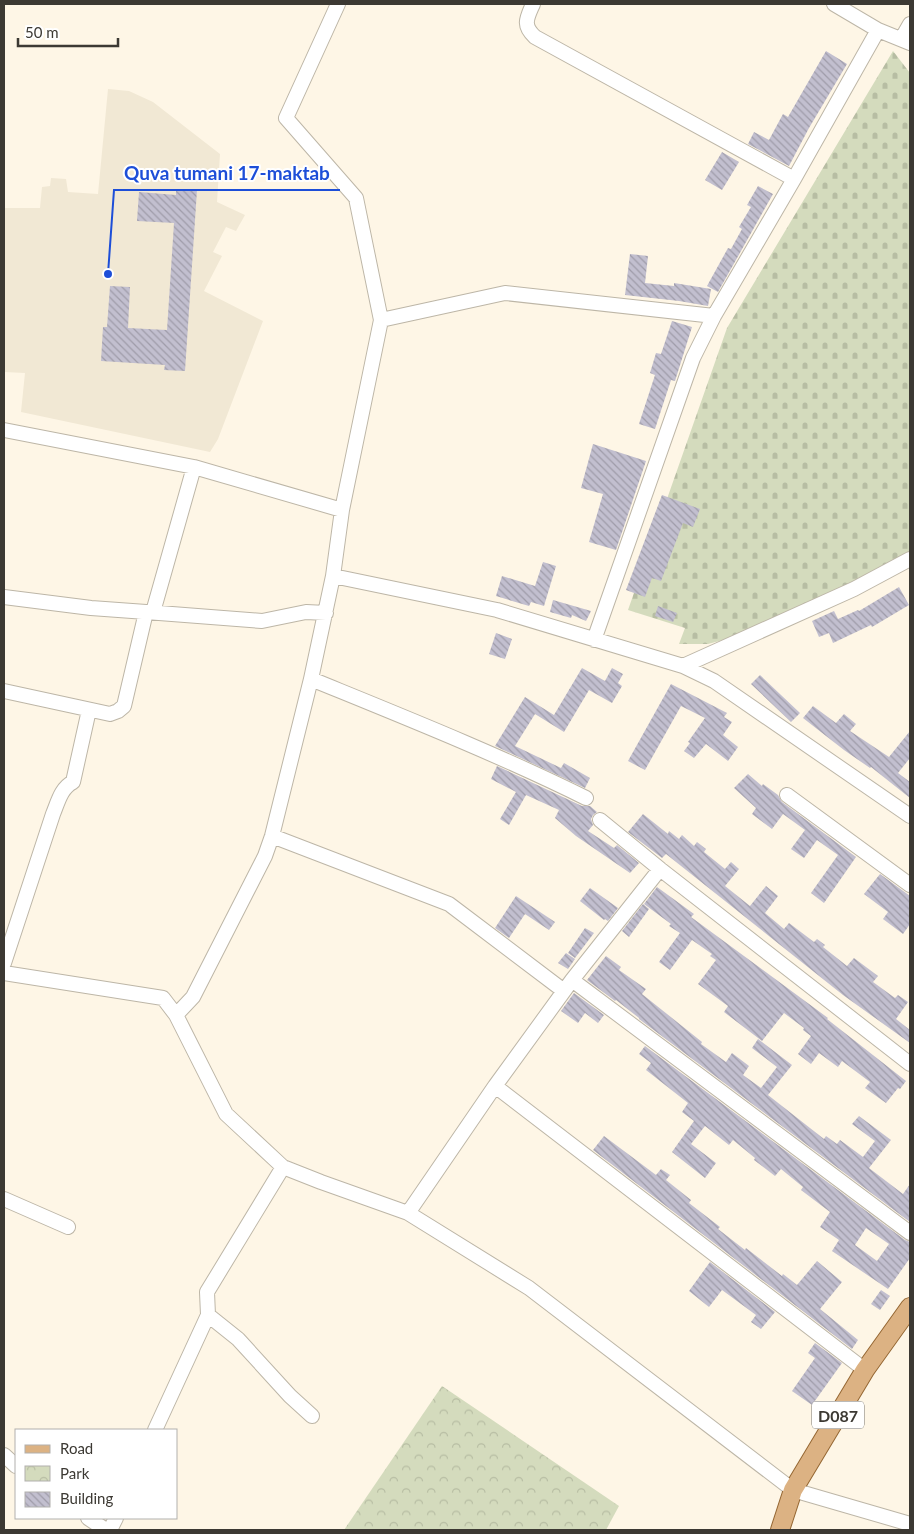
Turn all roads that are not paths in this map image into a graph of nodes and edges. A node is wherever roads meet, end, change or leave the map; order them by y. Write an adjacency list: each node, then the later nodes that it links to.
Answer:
1 (338, 4): 9 (street)
2 (533, 4): 7 (street)
3 (834, 4): 5 (street)
4 (910, 24): 6 (street)
5 (878, 30): 6 (street); 7 (street)
6 (906, 41)
7 (794, 179): 8 (street)
8 (714, 316): 9 (street); 18 (street)
9 (381, 320): 12 (street)
10 (4, 430): 11 (street)
11 (194, 467): 12 (street); 16 (street)
12 (342, 510): 14 (street)
13 (910, 559): 19 (street)
14 (333, 576): 17 (street); 18 (street)
15 (4, 598): 16 (street)
16 (149, 612): 17 (street); 22 (street)
17 (326, 612): 20 (street)
18 (594, 640): 19 (street)
19 (683, 666): 25 (street)
20 (311, 679): 24 (street); 27 (street)
21 (4, 691): 22 (street)
22 (89, 710): 30 (street)
23 (787, 795): 29 (street)
24 (586, 798)
25 (910, 816)
26 (600, 820): 28 (street)
27 (272, 836): 32 (street); 33 (street)
28 (660, 869): 32 (street); 34 (street)
29 (910, 885)
30 (4, 963)
31 (4, 973): 33 (street)
32 (568, 985): 35 (street); 40 (street)
33 (176, 1015): 36 (street)
34 (910, 1064)
35 (495, 1086): 38 (street); 43 (street)
36 (283, 1167): 38 (street); 42 (street)
37 (4, 1198): 39 (street)
38 (408, 1213): 48 (street)
39 (68, 1227)
40 (910, 1233)
41 (910, 1307): 43 (main road, D087)
42 (208, 1315): 44 (street); 45 (street)
43 (865, 1370): 48 (main road, D087)
44 (312, 1416)
45 (155, 1429)
46 (4, 1455): 47 (street)
47 (15, 1465)
48 (794, 1490): 51 (street); 53 (main road, D087)
49 (90, 1519): 52 (street)
50 (115, 1519): 52 (street)
51 (910, 1524)
52 (108, 1530)
53 (780, 1530)

